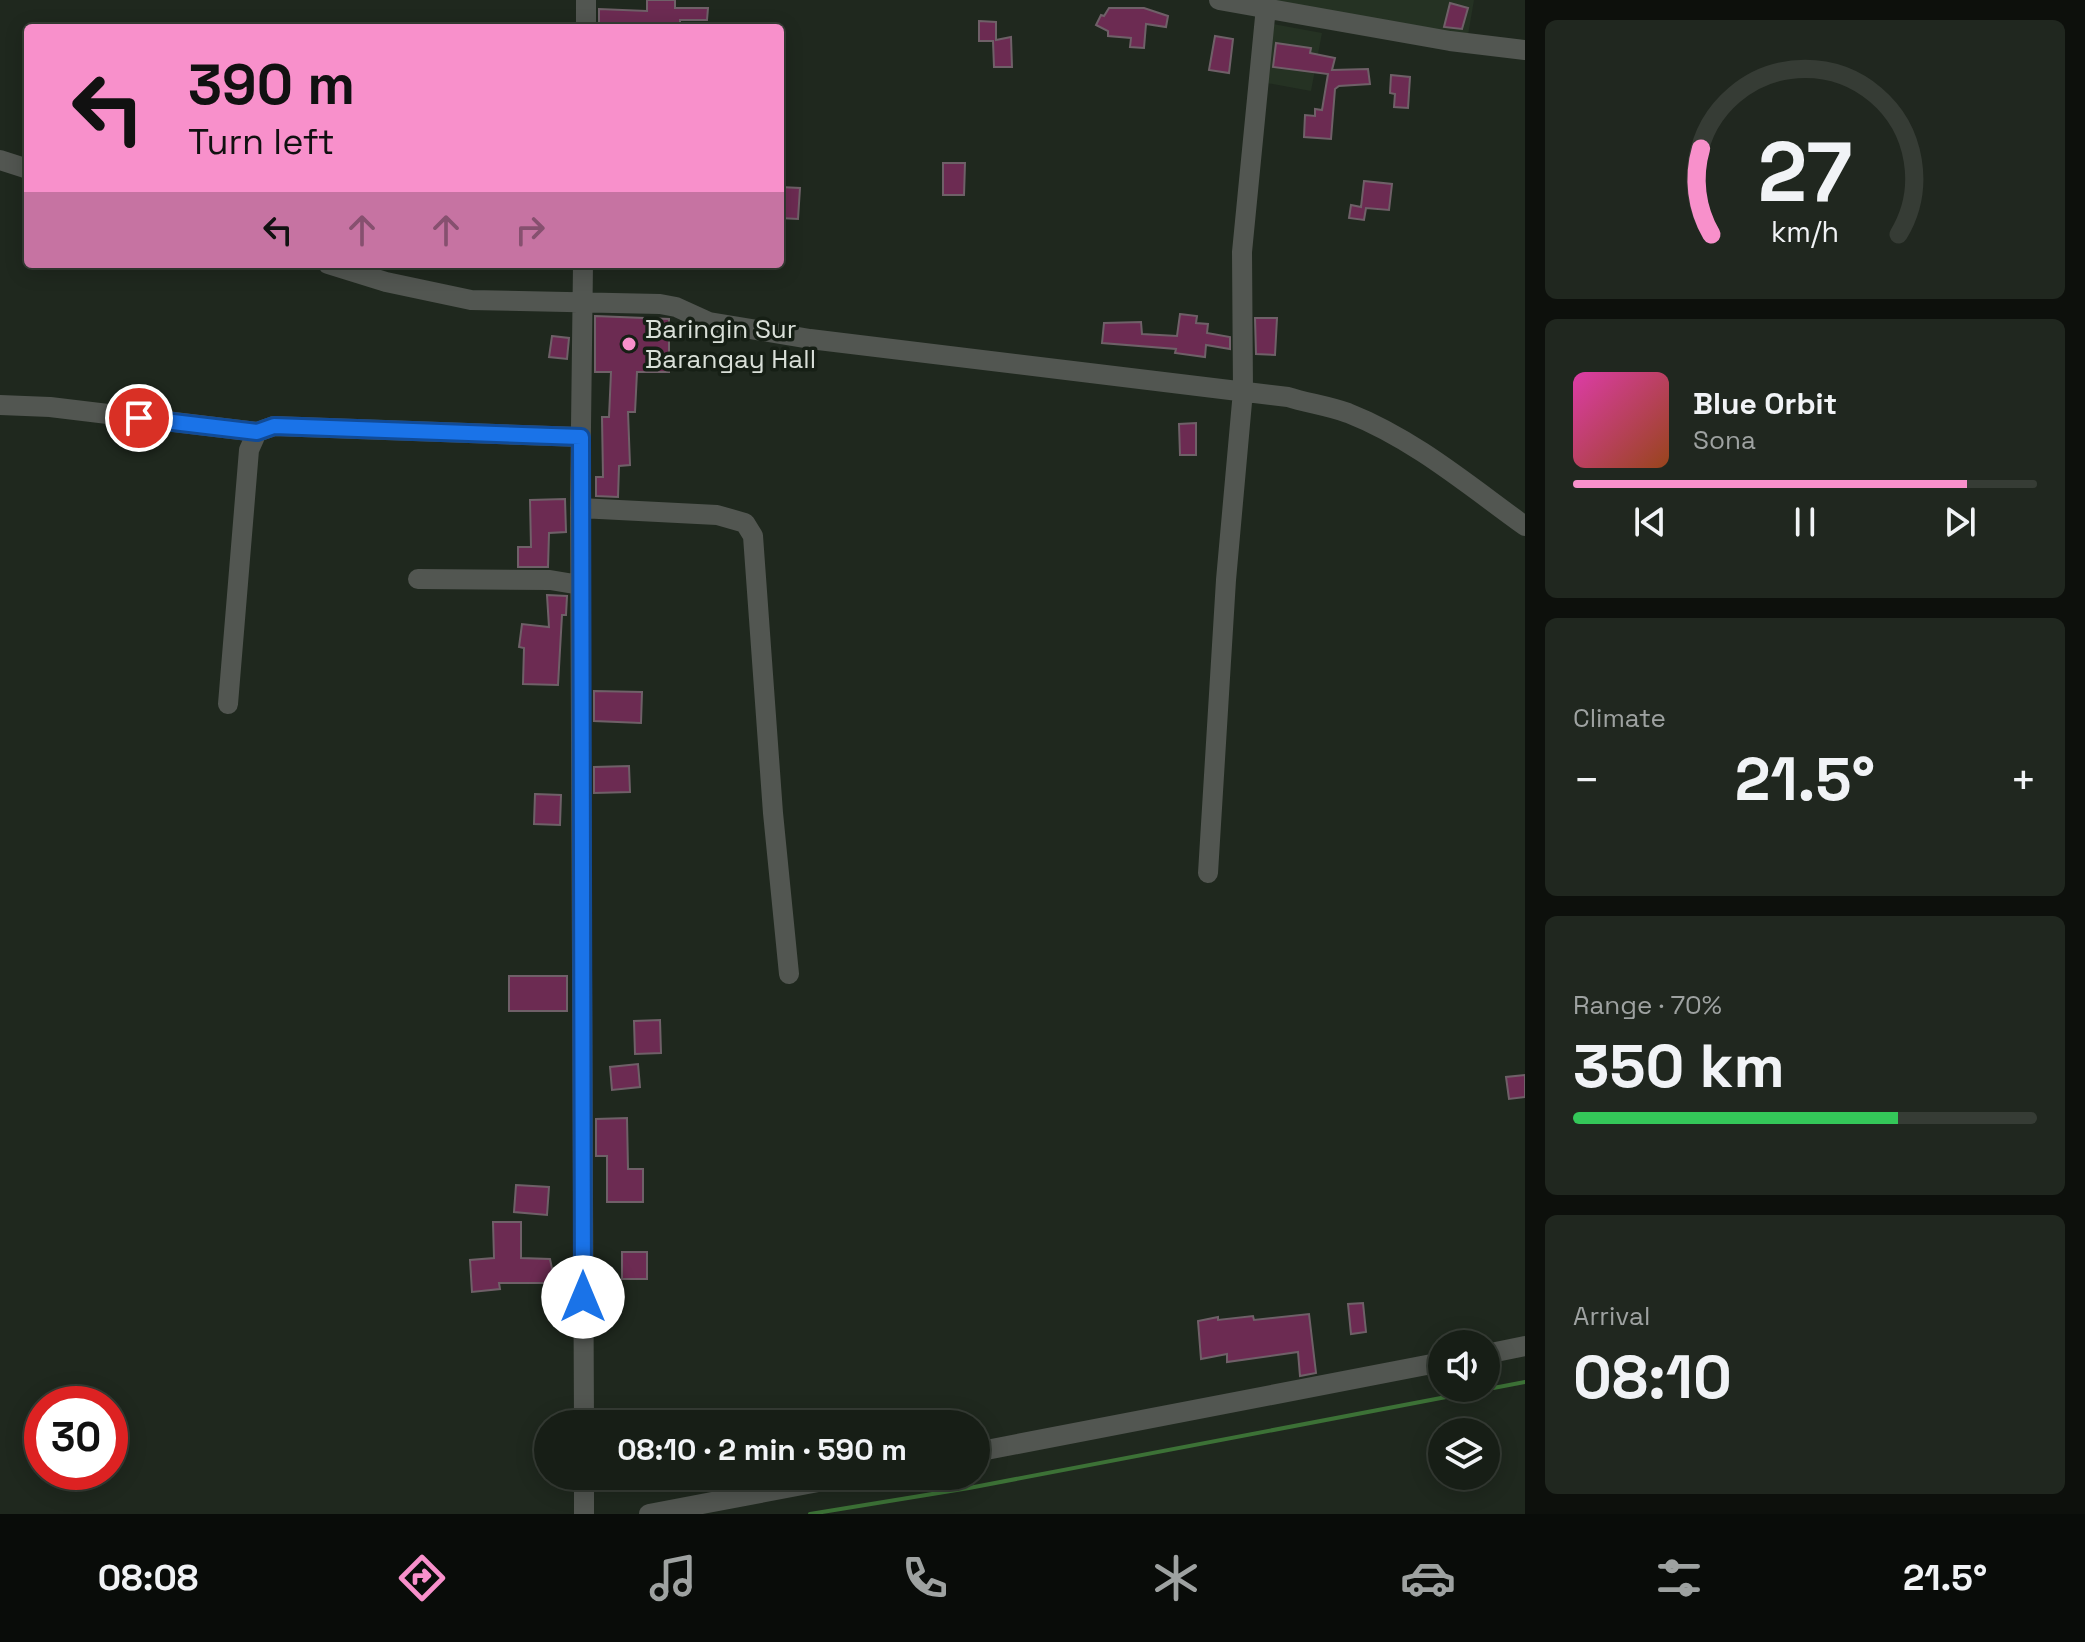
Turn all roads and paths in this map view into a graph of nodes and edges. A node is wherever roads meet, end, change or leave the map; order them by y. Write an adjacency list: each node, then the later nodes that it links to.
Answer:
1 (586, 0): 4 (street)
2 (1219, 0): 3 (street)
3 (1266, 7): 5 (street); 11 (street)
4 (586, 24)
5 (1525, 50)
6 (0, 160): 7 (street)
7 (24, 168)
8 (341, 268): 10 (street)
9 (583, 268): 10 (street)
10 (583, 305): 11 (street); 14 (street)
11 (1243, 391): 16 (street); 20 (street)
12 (0, 405): 13 (street)
13 (257, 432): 14 (street); 19 (street)
14 (581, 437): 15 (street)
15 (580, 508): 18 (street); 21 (street)
16 (1525, 526)
17 (418, 579): 18 (street)
18 (580, 585): 25 (street)
19 (228, 704)
20 (1208, 873)
21 (789, 974)
22 (1525, 1346): 23 (street)
23 (1500, 1351)
24 (1428, 1365): 26 (street)
25 (584, 1410)
26 (990, 1449)
27 (584, 1490): 30 (street)
28 (779, 1490): 29 (street)
29 (764, 1493): 31 (street); 32 (street)
30 (584, 1514)
31 (649, 1514)
32 (769, 1514)

